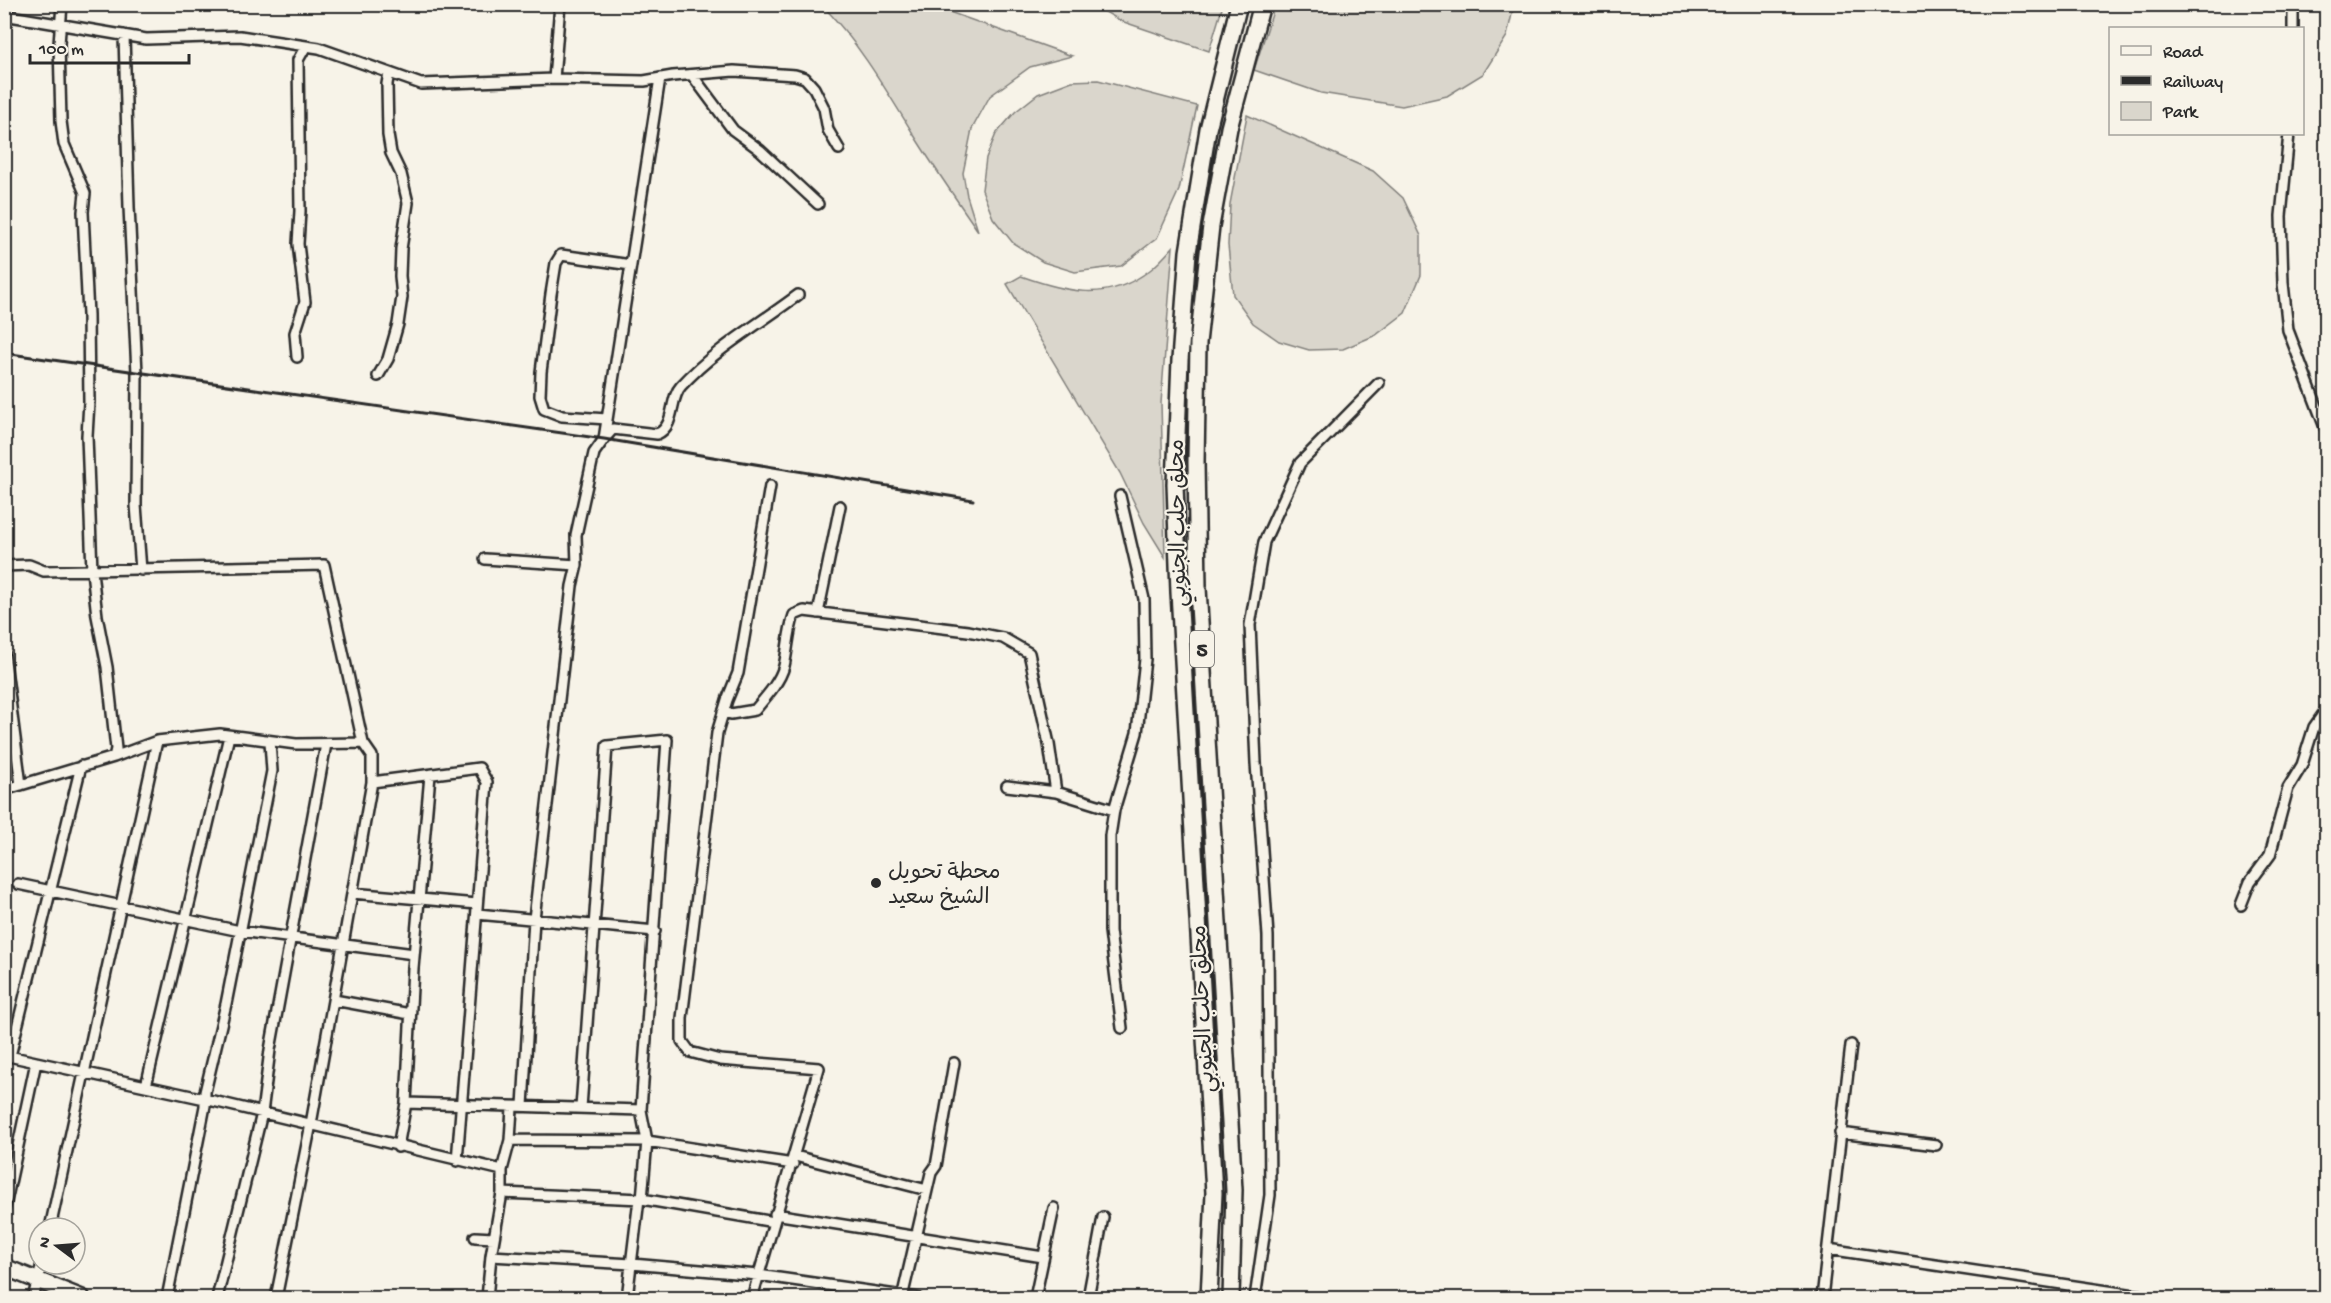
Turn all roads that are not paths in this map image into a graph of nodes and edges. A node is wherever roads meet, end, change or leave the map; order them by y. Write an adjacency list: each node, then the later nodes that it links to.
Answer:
1 (62, 4): 7 (street)
2 (560, 4): 14 (street)
3 (1239, 4): 124 (main road, محلق حلب الجنوبي / 5)
4 (1262, 4): 125 (main road, محلق حلب الجنوبي / 5)
5 (2293, 4): 8 (street)
6 (4, 15): 7 (street)
7 (60, 23): 9 (street); 33 (street)
8 (2293, 27)
9 (124, 35): 10 (street); 32 (street)
10 (306, 46): 11 (street); 20 (street)
11 (389, 73): 14 (street); 21 (street)
12 (692, 75): 13 (street); 16 (street); 17 (street)
13 (660, 78): 14 (street); 18 (street)
14 (554, 79)
15 (2289, 135): 24 (street)
16 (839, 149)
17 (818, 204)
18 (631, 265): 23 (street); 23 (street)
19 (798, 295): 25 (street)
20 (297, 357)
21 (378, 376)
22 (1379, 383): 126 (street)
23 (608, 419): 25 (street)
24 (2326, 430)
25 (604, 439): 30 (street)
26 (770, 486): 37 (street)
27 (1120, 496): 51 (street)
28 (840, 506): 34 (street)
29 (485, 559): 30 (street)
30 (577, 565): 60 (street)
31 (4, 566): 33 (street)
32 (141, 570): 33 (street); 41 (street)
33 (92, 571): 43 (street)
34 (818, 613): 37 (street); 50 (street)
35 (4, 653): 47 (street)
36 (2326, 710): 56 (street)
37 (723, 712): 90 (street)
38 (230, 736): 39 (street); 40 (street); 59 (street)
39 (157, 741): 43 (street); 57 (street)
40 (270, 742): 42 (street); 62 (street)
41 (363, 743): 42 (street); 46 (street)
42 (326, 744): 64 (street)
43 (114, 757): 44 (street)
44 (81, 766): 47 (street); 53 (street)
45 (430, 775): 46 (street); 55 (street); 58 (street)
46 (372, 782): 54 (street)
47 (21, 785): 49 (street)
48 (1007, 786): 50 (street)
49 (4, 790)
50 (1056, 792): 51 (street)
51 (1114, 810): 69 (street)
52 (18, 884): 53 (street)
53 (51, 891): 57 (street); 71 (street)
54 (352, 893): 55 (street); 65 (street)
55 (418, 897): 58 (street); 66 (street)
56 (2241, 905)
57 (120, 906): 59 (street); 74 (street)
58 (477, 909): 60 (street); 78 (street)
59 (185, 920): 62 (street); 75 (street)
60 (534, 920): 61 (street); 79 (street)
61 (595, 926): 63 (street); 63 (street); 81 (street)
62 (240, 931): 64 (street); 76 (street)
63 (655, 932): 82 (street)
64 (290, 938): 65 (street); 83 (street)
65 (343, 945): 66 (street); 67 (street)
66 (414, 954): 68 (street)
67 (334, 1000): 68 (street); 84 (street)
68 (410, 1014): 77 (street)
69 (1122, 1028)
70 (1851, 1045): 85 (street)
71 (7, 1056): 72 (street)
72 (36, 1062): 74 (street); 97 (street)
73 (954, 1063): 93 (street)
74 (84, 1072): 75 (street); 98 (street)
75 (146, 1086): 76 (street)
76 (205, 1099): 83 (street); 115 (street)
77 (406, 1103): 78 (street); 89 (street)
78 (461, 1105): 80 (street); 91 (street)
79 (523, 1106): 80 (street); 81 (street)
80 (512, 1108): 86 (street)
81 (581, 1108): 82 (street)
82 (641, 1110): 87 (street)
83 (262, 1113): 84 (street); 116 (street)
84 (311, 1124): 89 (street); 117 (street)
85 (1840, 1133): 88 (street); 104 (street)
86 (510, 1140): 87 (street); 92 (street)
87 (647, 1141): 90 (street); 95 (street)
88 (1936, 1145)
89 (398, 1147): 91 (street)
90 (794, 1160): 93 (street); 100 (street)
91 (457, 1161): 92 (street)
92 (502, 1170): 94 (street)
93 (927, 1190): 102 (street)
94 (502, 1193): 95 (street); 103 (street)
95 (640, 1199): 100 (street); 107 (street)
96 (1054, 1208): 106 (street)
97 (4, 1211)
98 (53, 1216)
99 (1104, 1217): 123 (street)
100 (775, 1218): 102 (street); 109 (street)
101 (475, 1237): 103 (street)
102 (916, 1237): 106 (street); 112 (street)
103 (494, 1238): 105 (street)
104 (1828, 1249): 127 (street); 128 (street)
105 (491, 1256): 107 (street); 118 (street)
106 (1043, 1257): 122 (street)
107 (632, 1264): 109 (street); 119 (street)
108 (4, 1267): 111 (main road)
109 (758, 1275): 112 (street); 120 (street)
110 (40, 1276): 111 (street)
111 (39, 1281): 113 (street); 114 (main road)
112 (902, 1298): 121 (street)
113 (33, 1299)
114 (82, 1299)
115 (167, 1299)
116 (218, 1299)
117 (276, 1299)
118 (488, 1299)
119 (627, 1299)
120 (752, 1299)
121 (917, 1299)
122 (1035, 1299)
123 (1088, 1299)
124 (1209, 1299)
125 (1231, 1299)
126 (1255, 1299)
127 (1822, 1299)
128 (2156, 1299)

